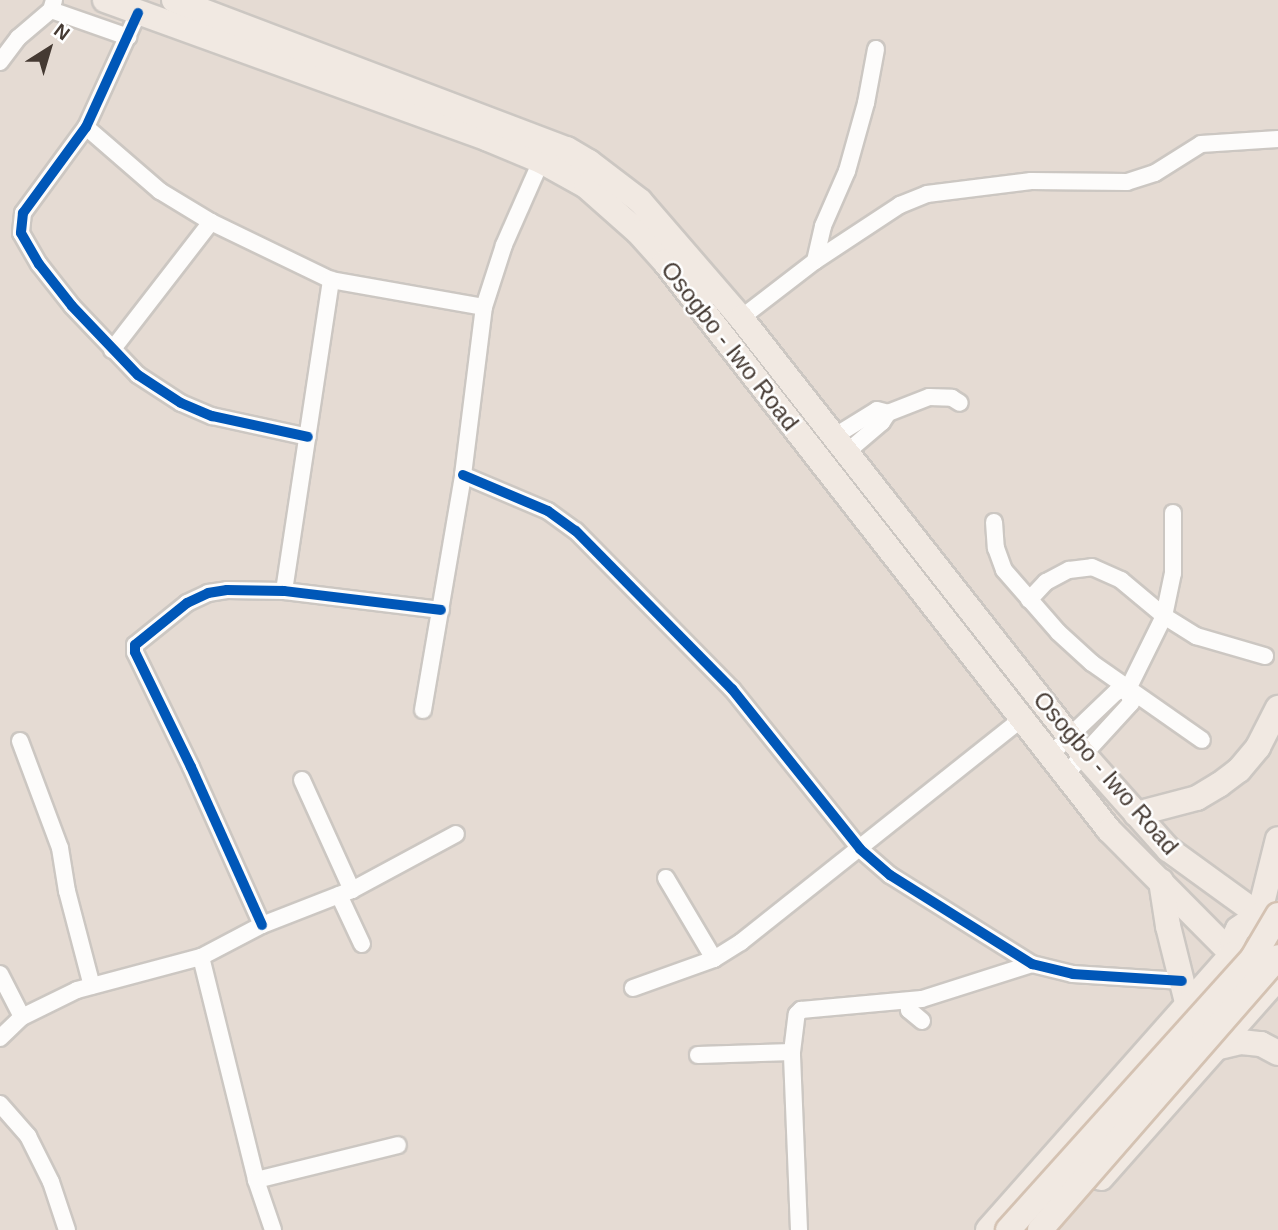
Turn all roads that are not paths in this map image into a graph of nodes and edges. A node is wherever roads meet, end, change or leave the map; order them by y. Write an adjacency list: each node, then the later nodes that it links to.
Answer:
1 (105, 0): 4 (main road, Osogbo - Iwo Road)
2 (174, 0): 15 (main road, Osogbo - Iwo Road)
3 (53, 5): 5 (street); 7 (street)
4 (138, 13): 5 (street); 10 (main road, Osogbo - Iwo Road)
5 (128, 37): 8 (street)
6 (876, 49): 12 (street)
7 (0, 62)
8 (86, 127): 11 (street); 16 (street)
9 (1278, 139): 12 (street)
10 (541, 161): 14 (street); 31 (main road, Osogbo - Iwo Road)
11 (212, 222): 13 (street); 16 (street)
12 (814, 261): 15 (street)
13 (331, 280): 14 (street); 18 (street)
14 (484, 307): 20 (street)
15 (741, 318): 19 (main road, Osogbo - Iwo Road)
16 (112, 350): 18 (street)
17 (960, 403): 19 (street)
18 (307, 437): 23 (street)
19 (841, 444): 32 (main road, Osogbo - Iwo Road)
20 (463, 475): 25 (street); 42 (street)
21 (1172, 513): 26 (street)
22 (994, 522): 24 (street)
23 (284, 591): 25 (street); 47 (street)
24 (1028, 600): 26 (street); 28 (street)
25 (441, 610): 30 (street)
26 (1164, 615): 27 (street); 28 (street)
27 (1265, 656)
28 (1128, 689): 32 (street); 33 (street); 36 (street)
29 (1278, 708): 39 (main road)
30 (423, 710)
31 (1021, 719): 35 (main road, Osogbo - Iwo Road); 42 (street)
32 (1071, 736): 35 (street); 36 (main road, Osogbo - Iwo Road)
33 (1202, 740)
34 (20, 741): 55 (street)
35 (1049, 755): 37 (main road, Osogbo - Iwo Road)
36 (1085, 756): 37 (street); 39 (main road, Osogbo - Iwo Road)
37 (1065, 775): 44 (main road, Osogbo - Iwo Road)
38 (302, 780): 45 (street)
39 (1136, 814): 46 (main road, Osogbo - Iwo Road)
40 (456, 834): 45 (street)
41 (1278, 839): 46 (main road)
42 (860, 849): 52 (street); 53 (street)
43 (666, 878): 52 (street)
44 (1161, 881): 49 (main road, Osogbo - Iwo Road); 58 (main road)
45 (346, 893): 47 (street); 48 (street)
46 (1272, 916): 49 (main road); 73 (main road, bridge)
47 (262, 925): 50 (street)
48 (362, 944)
49 (1232, 954): 57 (main road, Osogbo - Iwo Road); 58 (main road)
50 (201, 957): 55 (street); 68 (street)
51 (1278, 957): 74 (main road, bridge)
52 (714, 958): 56 (street)
53 (1032, 964): 58 (street); 63 (street)
54 (0, 974): 59 (street)
55 (92, 986): 59 (street)
56 (633, 988)
57 (1276, 988): 60 (main road)
58 (1190, 993): 60 (main road); 72 (main road)
59 (22, 1017): 61 (street)
60 (1234, 1027): 62 (main road)
61 (0, 1038)
62 (1215, 1048): 64 (main road); 75 (main road)
63 (792, 1052): 65 (street); 71 (street)
64 (1278, 1053)
65 (698, 1055)
66 (0, 1104): 69 (street)
67 (398, 1145): 68 (street)
68 (256, 1180): 70 (street)
69 (67, 1230)
70 (273, 1230)
71 (799, 1230)
72 (988, 1230)
73 (1008, 1230)
74 (1040, 1230)
75 (1055, 1230)

